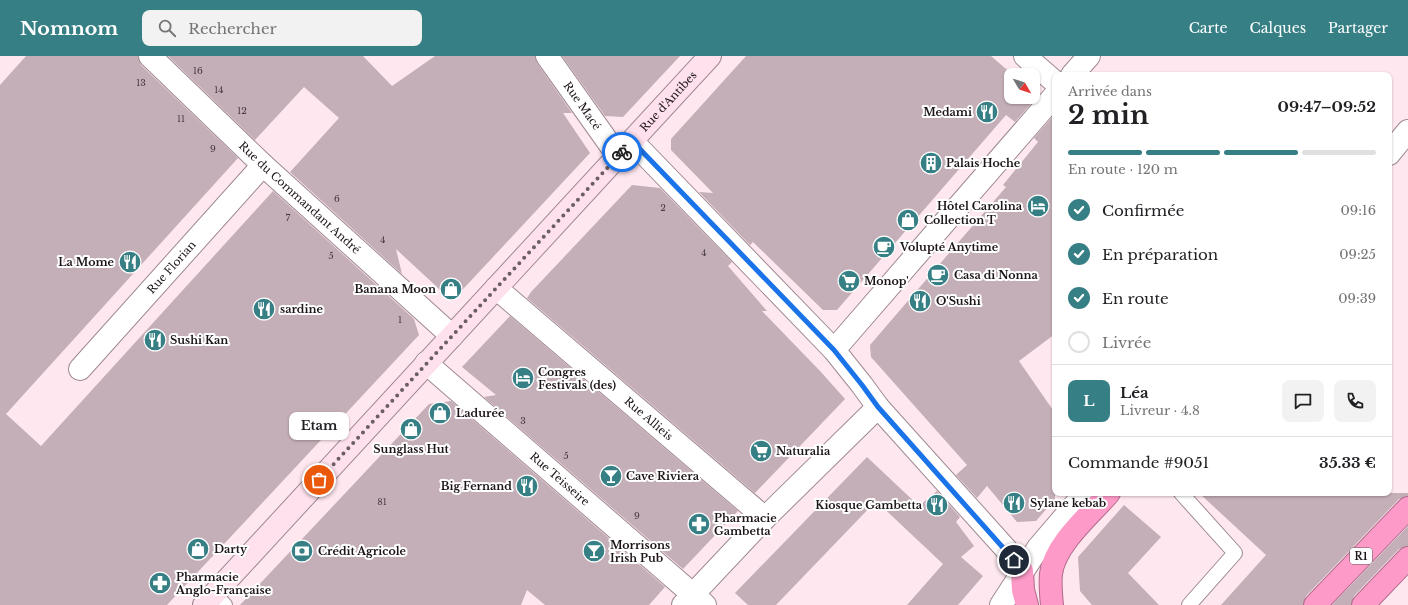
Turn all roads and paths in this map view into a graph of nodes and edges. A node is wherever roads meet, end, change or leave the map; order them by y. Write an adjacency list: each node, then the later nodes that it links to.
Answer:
1 (150, 56): 12 (street, Rue du Commandant André)
2 (546, 56): 10 (street, Rue Macé)
3 (710, 56): 10 (street, Rue d'Antibes)
4 (1025, 56): 7 (street)
5 (1089, 56): 6 (street)
6 (1075, 72)
7 (1052, 79)
8 (1052, 98): 15 (street)
9 (1408, 131): 11 (street)
10 (625, 149): 13 (street, Rue d'Antibes); 15 (street, Rue Macé)
11 (1392, 150)
12 (263, 165): 14 (street, Rue du Commandant André); 17 (street, Rue Florian)
13 (496, 288): 14 (street, Rue d'Antibes); 23 (street, Rue Allieis)
14 (452, 336): 16 (street, Rue d'Antibes)
15 (834, 350): 18 (street, Rue Macé)
16 (426, 363): 26 (street, Rue d'Antibes); 27 (street, Rue Teisseire)
17 (80, 369)
18 (878, 407): 23 (street); 25 (street, Rue Macé)
19 (1082, 496): 25 (street)
20 (1106, 496): 30 (highway)
21 (1184, 496): 31 (lane)
22 (1408, 508): 32 (highway, R1)
23 (765, 518): 27 (street)
24 (1408, 558): 33 (highway)
25 (1022, 571): 28 (street); 29 (highway)
26 (214, 601)
27 (694, 602)
28 (1001, 605)
29 (1027, 605)
30 (1052, 605)
31 (1189, 605)
32 (1315, 605)
33 (1363, 605)

